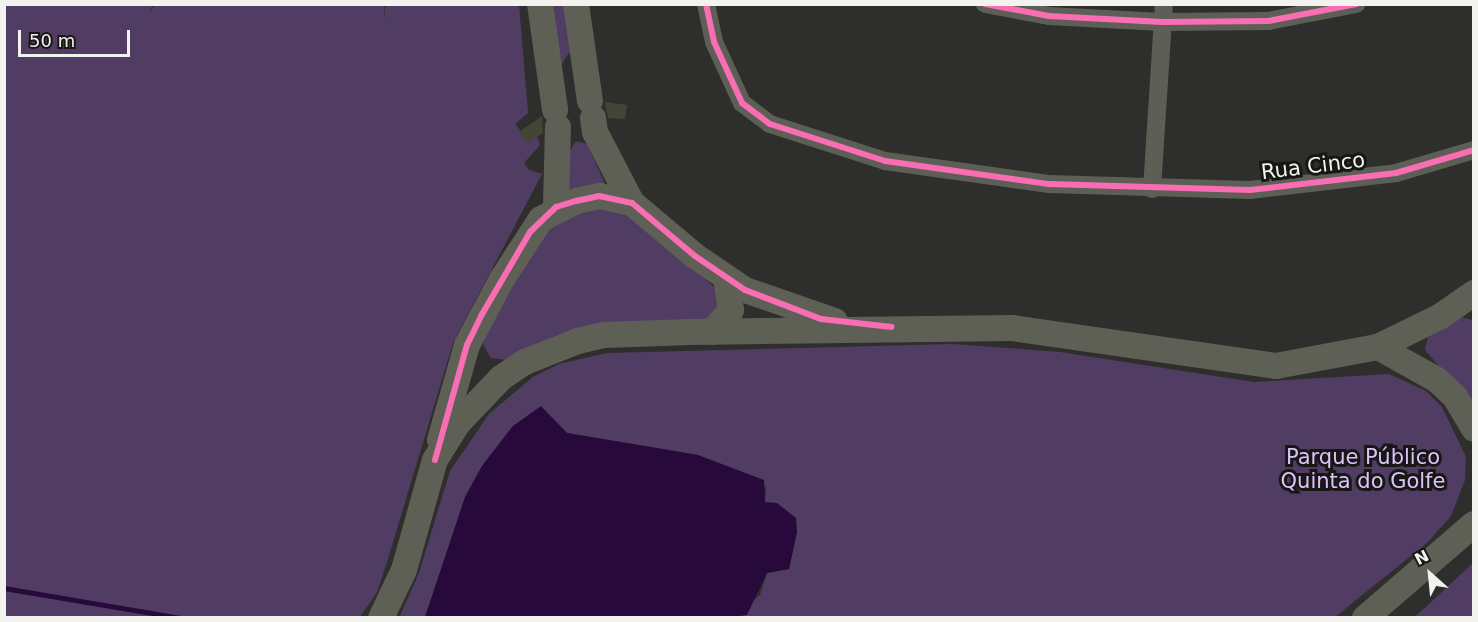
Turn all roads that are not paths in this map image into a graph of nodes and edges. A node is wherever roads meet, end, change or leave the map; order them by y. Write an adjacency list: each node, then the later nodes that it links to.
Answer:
1 (540, 4): 8 (main road)
2 (576, 4): 7 (main road)
3 (706, 4): 12 (street, Rua Cinco)
4 (985, 4): 6 (street)
5 (1356, 4): 6 (street)
6 (1163, 13): 12 (street)
7 (583, 72): 8 (main road); 9 (main road)
8 (548, 77): 10 (main road)
9 (593, 117): 10 (main road); 13 (main road)
10 (557, 125): 14 (main road)
11 (1473, 150): 12 (street, Rua Cinco)
12 (1152, 189)
13 (632, 202): 14 (main road); 15 (main road)
14 (556, 207): 21 (main road)
15 (726, 278): 17 (main road); 18 (main road)
16 (1473, 293): 19 (main road)
17 (892, 327): 18 (main road); 19 (main road)
18 (712, 332): 21 (main road)
19 (1378, 347): 20 (main road)
20 (1473, 429)
21 (435, 460): 23 (main road)
22 (1473, 522): 24 (main road)
23 (381, 618)
24 (1365, 618)

